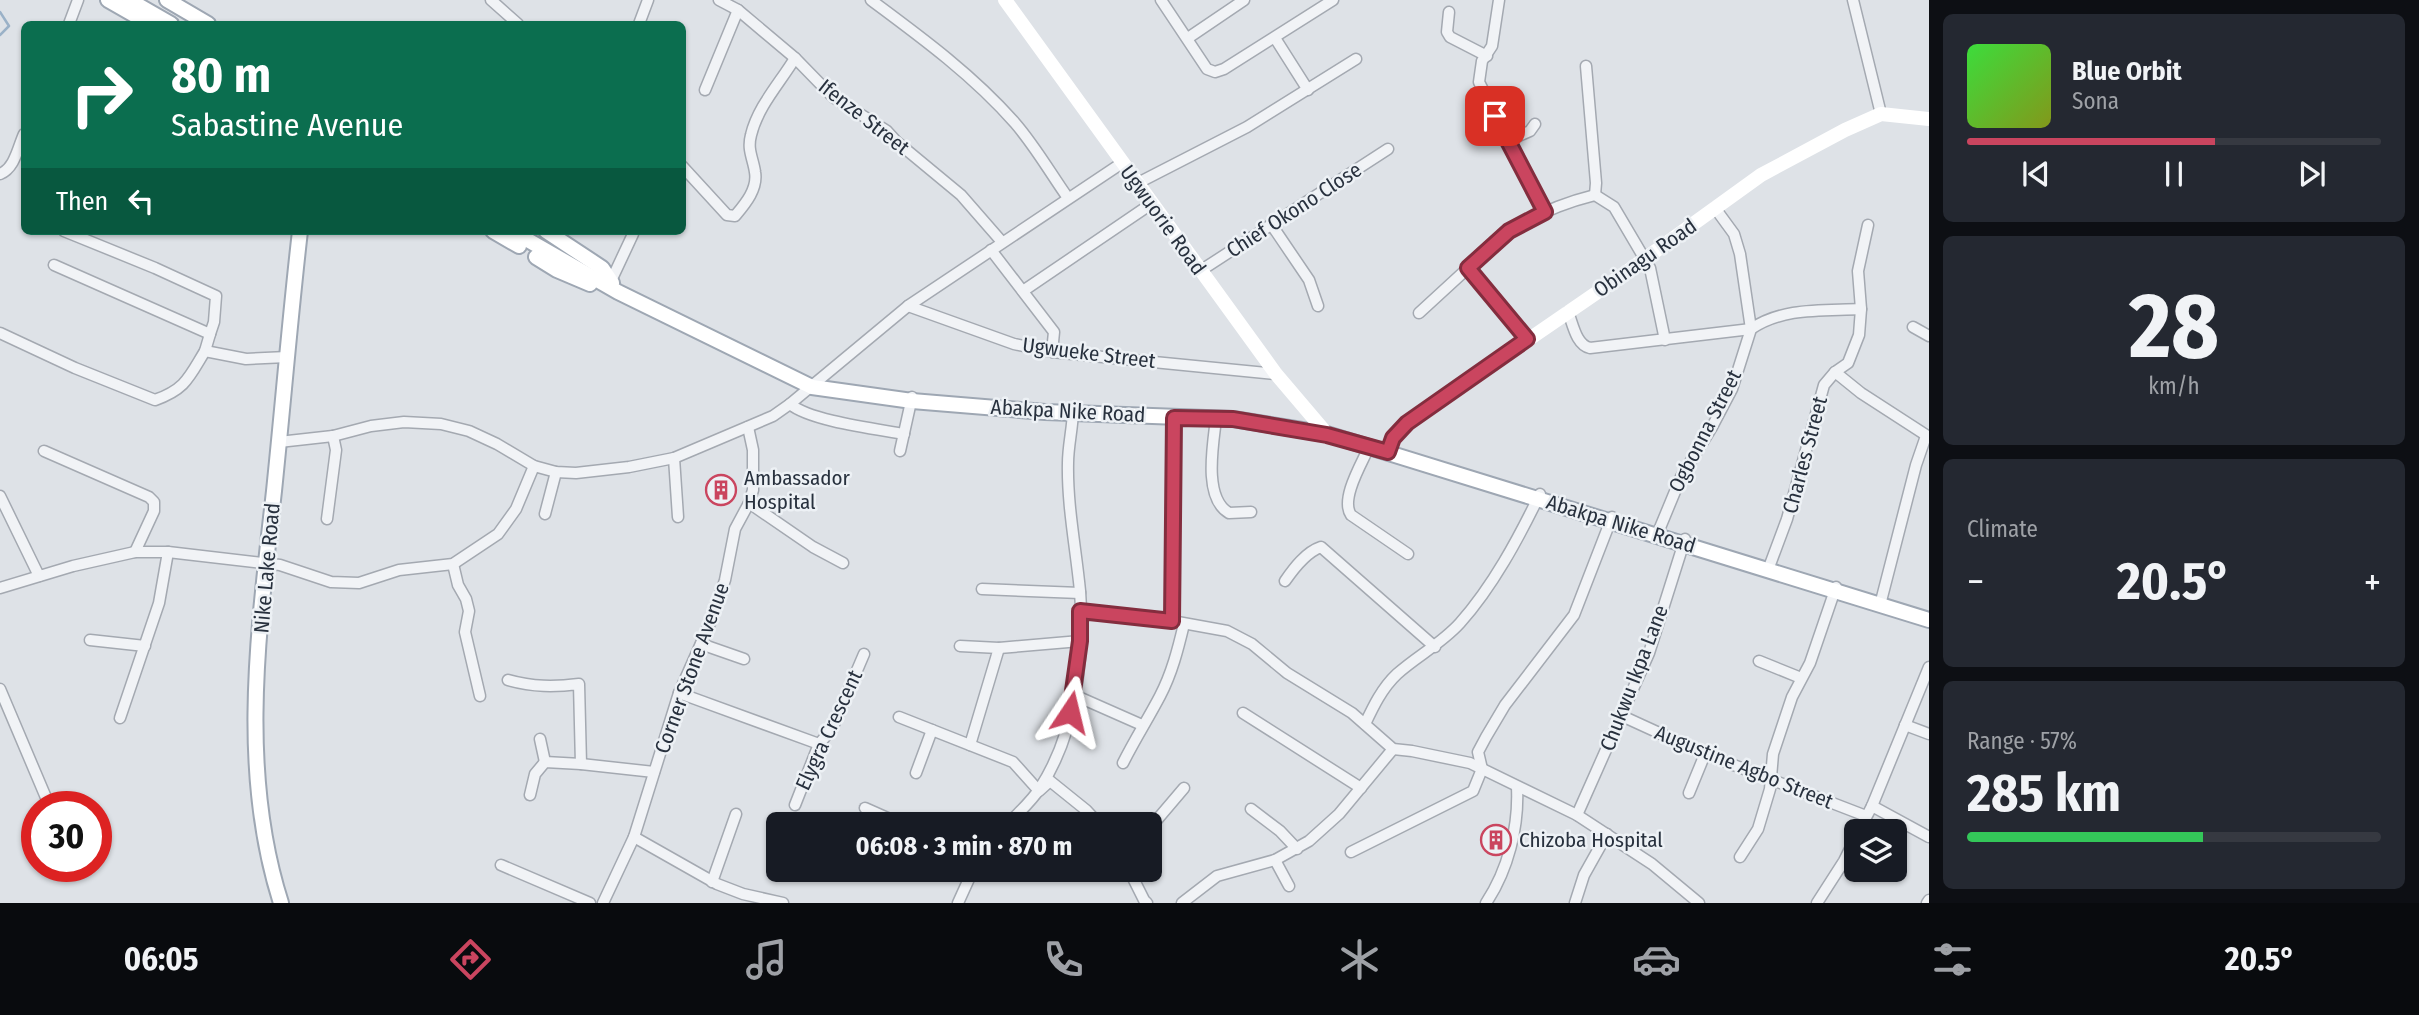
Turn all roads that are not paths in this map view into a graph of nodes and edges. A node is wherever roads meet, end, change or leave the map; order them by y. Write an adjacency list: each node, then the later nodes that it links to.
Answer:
1 (78, 0): 18 (street)
2 (108, 0): 19 (main road)
3 (129, 0): 20 (main road)
4 (142, 0): 21 (main road)
5 (167, 0): 22 (main road)
6 (491, 0): 23 (street)
7 (648, 0): 24 (street)
8 (719, 0): 16 (street, Ifenze Street)
9 (871, 0): 44 (street)
10 (1005, 0): 39 (main road, Ugwuorie Road)
11 (1161, 0): 25 (street)
12 (1244, 0): 25 (street)
13 (1333, 0): 26 (street)
14 (1499, 0): 27 (street)
15 (1853, 0): 33 (street)
16 (738, 10): 28 (street, Ifenze Street); 31 (street)
17 (1449, 12): 27 (street)
18 (70, 21)
19 (145, 21)
20 (166, 21)
21 (178, 21)
22 (203, 21)
23 (515, 21)
24 (640, 21)
25 (1188, 38): 26 (street)
26 (1275, 38): 32 (street)
27 (1487, 56): 36 (street)
28 (795, 58): 40 (street); 57 (street, Ifenze Street)
29 (1356, 59): 32 (street)
30 (1586, 66): 43 (street)
31 (705, 90)
32 (1308, 90): 42 (street)
33 (1881, 114): 34 (main road, Obinagu Road); 46 (main road, Obinagu Road)
34 (1929, 118)
35 (1535, 124): 36 (street)
36 (1507, 141): 47 (street)
37 (21, 142): 41 (street)
38 (1388, 149): 48 (street, Chief Okono Close)
39 (1122, 163): 42 (main road, Ugwuorie Road); 44 (street)
40 (686, 170)
41 (0, 174)
42 (1136, 184): 45 (main road, Ugwuorie Road)
43 (1595, 195): 47 (street); 59 (street)
44 (1068, 198): 57 (street)
45 (1151, 204): 62 (main road, Ugwuorie Road); 64 (street)
46 (1715, 208): 59 (main road, Obinagu Road); 71 (street, Ogbonna Street)
47 (1545, 212): 61 (street)
48 (1271, 224): 62 (street, Chief Okono Close); 66 (street)
49 (1868, 225): 67 (street, Charles Street)
50 (74, 235): 73 (street)
51 (300, 235): 79 (main road, Nike Lake Road)
52 (500, 235): 63 (main road)
53 (520, 235): 63 (main road, Abakpa Nike Road)
54 (533, 235): 63 (main road, Abakpa Nike Road)
55 (553, 235): 63 (main road)
56 (633, 235): 63 (street)
57 (1002, 242): 58 (street)
58 (991, 250): 64 (street); 65 (street)
59 (1644, 258): 68 (main road, Obinagu Road); 76 (street)
60 (54, 265): 73 (street)
61 (1468, 268): 69 (street); 75 (street)
62 (1200, 271): 81 (main road, Ugwuorie Road)
63 (611, 283): 82 (main road, Abakpa Nike Road)
64 (1023, 291): 78 (street)
65 (908, 306): 78 (street, Ugwueke Street); 82 (street)
66 (1318, 306)
67 (1861, 309): 71 (street); 80 (street, Charles Street)
68 (1569, 312): 75 (main road, Obinagu Road); 76 (street)
69 (1419, 313)
70 (1913, 327): 74 (street)
71 (1751, 329): 76 (street); 109 (street, Ogbonna Street)
72 (0, 334): 77 (street)
73 (210, 334): 77 (street)
74 (1929, 336)
75 (1527, 339): 95 (main road, Obinagu Road)
76 (1665, 340)
77 (205, 351): 79 (street)
78 (1052, 352): 81 (street, Ugwueke Street)
79 (287, 357): 93 (main road, Nike Lake Road)
80 (1835, 372): 92 (street); 117 (street, Charles Street)
81 (1276, 374): 89 (main road, Ugwuorie Road)
82 (811, 388): 83 (main road, Abakpa Nike Road); 84 (street)
83 (912, 398): 85 (main road, Abakpa Nike Road); 90 (street)
84 (790, 404): 88 (street); 90 (street)
85 (1073, 411): 86 (main road, Abakpa Nike Road); 89 (main road, Abakpa Nike Road); 123 (street)
86 (1174, 418): 87 (main road, Abakpa Nike Road); 128 (street)
87 (1216, 419): 89 (main road, Abakpa Nike Road); 104 (street)
88 (748, 427): 98 (street); 103 (street, Corner Stone Avenue)
89 (1325, 432): 94 (main road, Abakpa Nike Road); 95 (main road, Abakpa Nike Road)
90 (904, 434): 96 (street)
91 (333, 436): 93 (street); 99 (street); 108 (street)
92 (1928, 437): 124 (street)
93 (279, 442): 115 (main road, Nike Lake Road)
94 (1369, 447): 95 (main road, Abakpa Nike Road); 113 (street)
95 (1389, 450): 102 (main road, Abakpa Nike Road)
96 (900, 451)
97 (44, 452): 111 (street)
98 (674, 458): 100 (street); 106 (street)
99 (534, 466): 100 (street); 116 (street)
100 (556, 472): 105 (street)
101 (0, 496): 118 (street)
102 (1539, 496): 107 (main road, Abakpa Nike Road); 135 (street)
103 (749, 503): 114 (street); 132 (street, Corner Stone Avenue)
104 (1251, 512)
105 (545, 514)
106 (678, 517)
107 (1612, 518): 109 (main road, Abakpa Nike Road); 164 (street)
108 (327, 519)
109 (1658, 533): 110 (main road, Abakpa Nike Road)
110 (1684, 540): 117 (main road, Abakpa Nike Road); 148 (street, Chukwu Ikpa Lane)
111 (135, 552): 112 (street); 118 (street)
112 (167, 552): 115 (street); 133 (street)
113 (1408, 554)
114 (844, 563)
115 (266, 564): 116 (street); 200 (main road, Nike Lake Road)
116 (453, 564): 146 (street)
117 (1769, 567): 122 (main road, Abakpa Nike Road)
118 (39, 576): 120 (street)
119 (1285, 581): 135 (street)
120 (0, 588)
121 (982, 589): 123 (street)
122 (1836, 589): 124 (main road, Abakpa Nike Road); 141 (street)
123 (1080, 593): 125 (street)
124 (1881, 603): 126 (main road, Abakpa Nike Road); 127 (main road, Abakpa Nike Road)
125 (1080, 611): 128 (street); 131 (street)
126 (1929, 614)
127 (1929, 620)
128 (1172, 621): 129 (street)
129 (1184, 624): 151 (street); 152 (street)
130 (90, 640): 133 (street)
131 (1080, 641): 136 (street); 145 (street)
132 (701, 644): 138 (street); 144 (street, Corner Stone Avenue)
133 (145, 646): 150 (street)
134 (960, 646): 136 (street)
135 (1435, 647): 151 (street)
136 (999, 648): 158 (street)
137 (864, 654): 157 (street, Elygra Crescent)
138 (744, 659)
139 (1759, 661): 141 (street)
140 (1929, 667): 153 (street)
141 (1801, 678): 167 (street)
142 (508, 680): 163 (street)
143 (0, 689): 171 (street)
144 (679, 693): 157 (street); 165 (street, Corner Stone Avenue)
145 (1074, 695): 152 (street); 172 (street)
146 (480, 696)
147 (1243, 713): 170 (street)
148 (1622, 716): 160 (street, Augustine Agbo Street); 184 (street, Chukwu Ikpa Lane)
149 (899, 717): 154 (street)
150 (120, 718)
151 (1365, 724): 159 (street)
152 (1142, 725): 162 (street)
153 (1905, 725): 155 (street); 176 (street)
154 (932, 730): 158 (street); 166 (street)
155 (1929, 734)
156 (540, 740): 161 (street)
157 (819, 744): 175 (street, Elygra Crescent)
158 (970, 745): 172 (street)
159 (1393, 749): 164 (street); 170 (street)
160 (1706, 754): 167 (street, Augustine Agbo Street); 173 (street)
161 (545, 762): 163 (street); 174 (street)
162 (1123, 763)
163 (580, 764): 165 (street)
164 (1482, 769): 168 (street); 191 (street)
165 (654, 772): 188 (street, Corner Stone Avenue)
166 (916, 773)
167 (1770, 778): 185 (street, Augustine Agbo Street); 192 (street)
168 (1517, 787): 184 (street); 207 (street)
169 (1184, 788): 183 (street)
170 (1361, 788): 190 (street)
171 (43, 791)
172 (1038, 791): 180 (street); 181 (street)
173 (1689, 793)
174 (530, 795)
175 (795, 805)
176 (1872, 806): 185 (street); 189 (street)
177 (865, 808): 179 (street)
178 (1251, 809): 190 (street)
179 (874, 812)
180 (1019, 812)
181 (1088, 812)
182 (736, 814): 196 (street)
183 (1162, 814)
184 (1577, 816): 187 (street)
185 (1866, 816): 186 (street)
186 (1865, 819)
187 (1607, 834): 208 (street); 209 (street)
188 (634, 837): 196 (street); 202 (street, Corner Stone Avenue)
189 (1929, 837)
190 (1297, 849): 193 (street)
191 (1351, 852)
192 (1740, 857)
193 (1275, 860): 199 (street); 206 (street)
194 (1844, 860): 210 (street)
195 (501, 864): 201 (street)
196 (712, 882): 203 (street)
197 (968, 882): 204 (street)
198 (1135, 882): 205 (street)
199 (1289, 886)
200 (281, 903)
201 (590, 903)
202 (603, 903)
203 (783, 903)
204 (958, 903)
205 (1147, 903)
206 (1182, 903)
207 (1486, 903)
208 (1575, 903)
209 (1699, 903)
210 (1817, 903)

